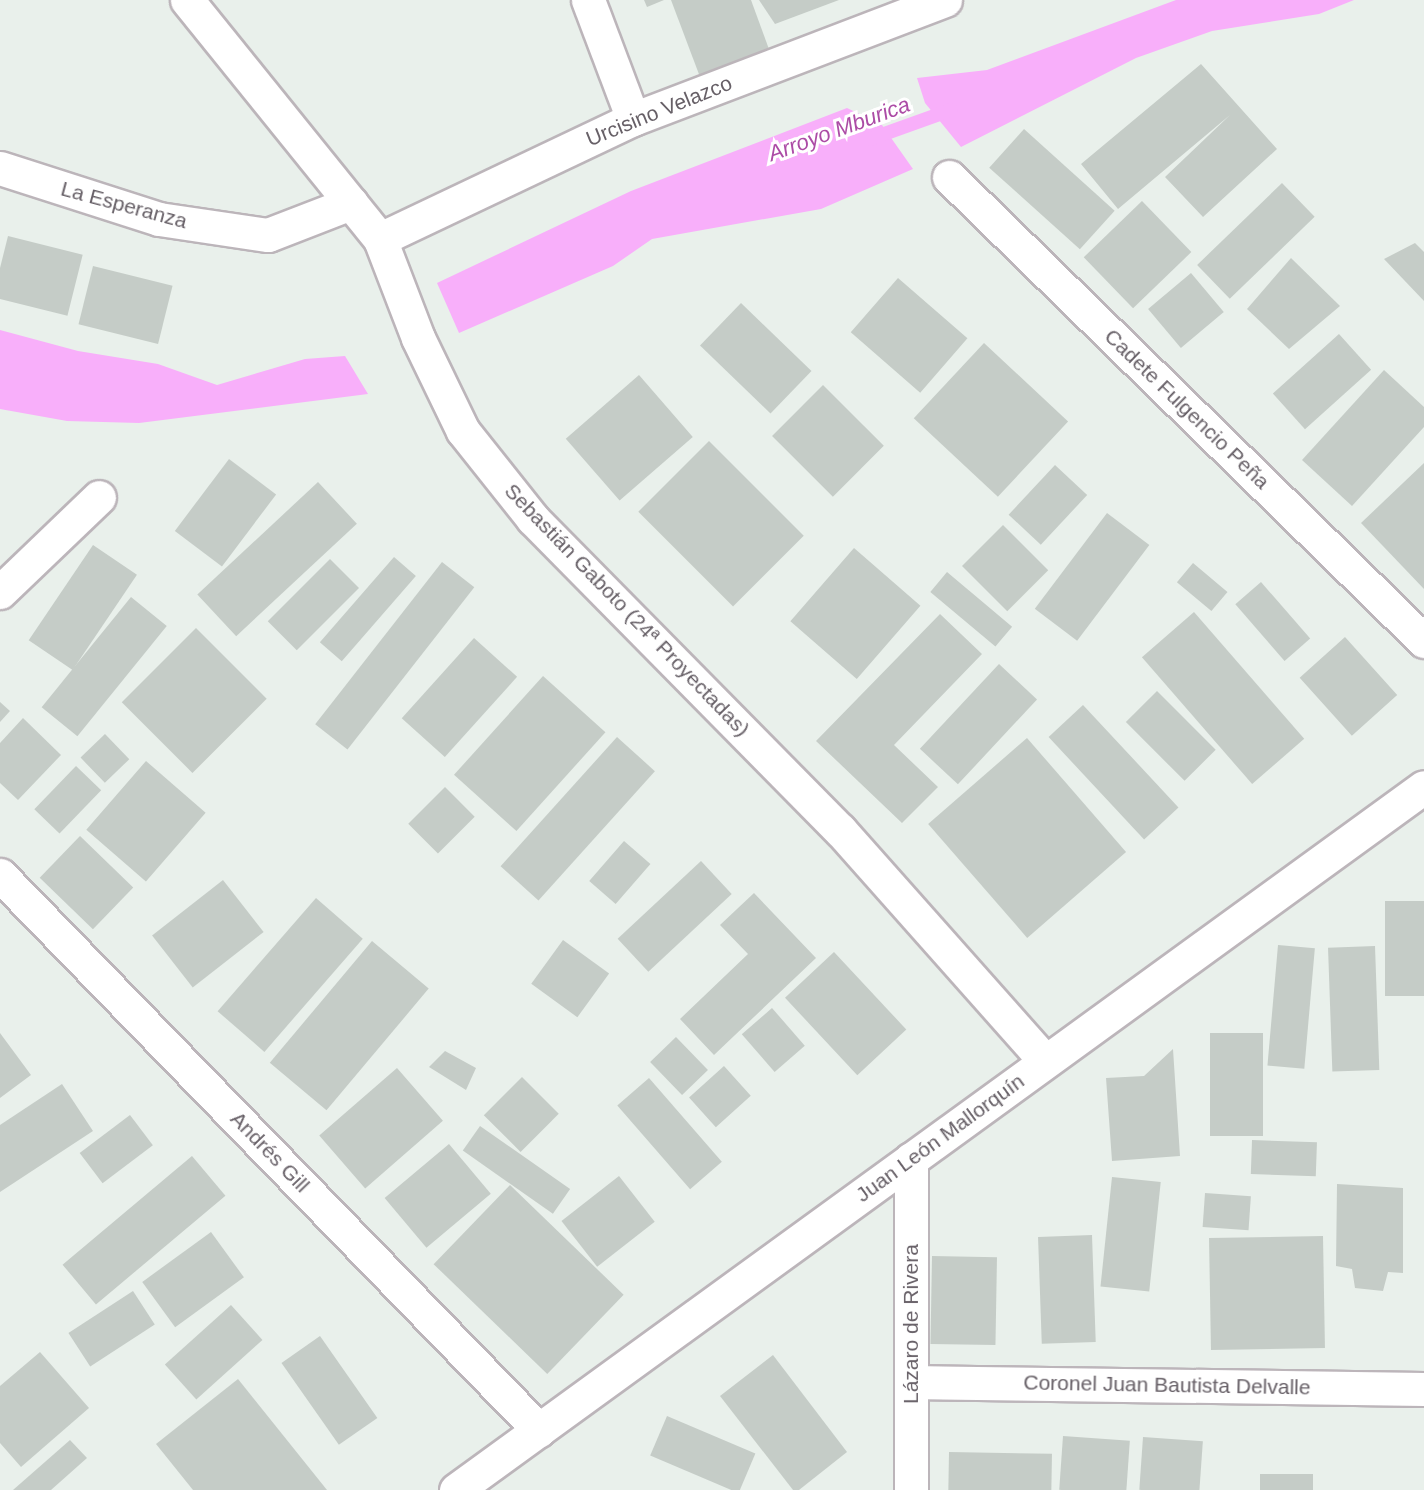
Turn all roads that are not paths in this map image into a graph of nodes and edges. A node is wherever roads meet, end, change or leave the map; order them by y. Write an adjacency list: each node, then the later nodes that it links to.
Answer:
1 (187, 0): 7 (street, Sebastián Gaboto (24ª Proyectadas))
2 (588, 0): 4 (street)
3 (945, 0): 4 (street, Urcisino Velazco)
4 (633, 119): 8 (street, Urcisino Velazco)
5 (0, 168): 7 (street, La Esperanza)
6 (949, 177): 11 (street, Cadete Fulgencio Peña)
7 (351, 203): 8 (street, Sebastián Gaboto (24ª Proyectadas))
8 (380, 239): 14 (street, Sebastián Gaboto (24ª Proyectadas))
9 (99, 497): 10 (street)
10 (0, 592)
11 (1424, 641)
12 (1424, 787): 14 (street, Juan León Mallorquín)
13 (0, 875): 18 (street, Andrés Gill)
14 (1046, 1061): 15 (street, Juan León Mallorquín)
15 (911, 1159): 16 (street, Lázaro de Rivera); 18 (street, Juan León Mallorquín)
16 (911, 1382): 17 (street, Coronel Juan Bautista Delvalle); 20 (street, Lázaro de Rivera)
17 (1424, 1389)
18 (539, 1430): 19 (street, Juan León Mallorquín)
19 (456, 1490)
20 (911, 1490)

